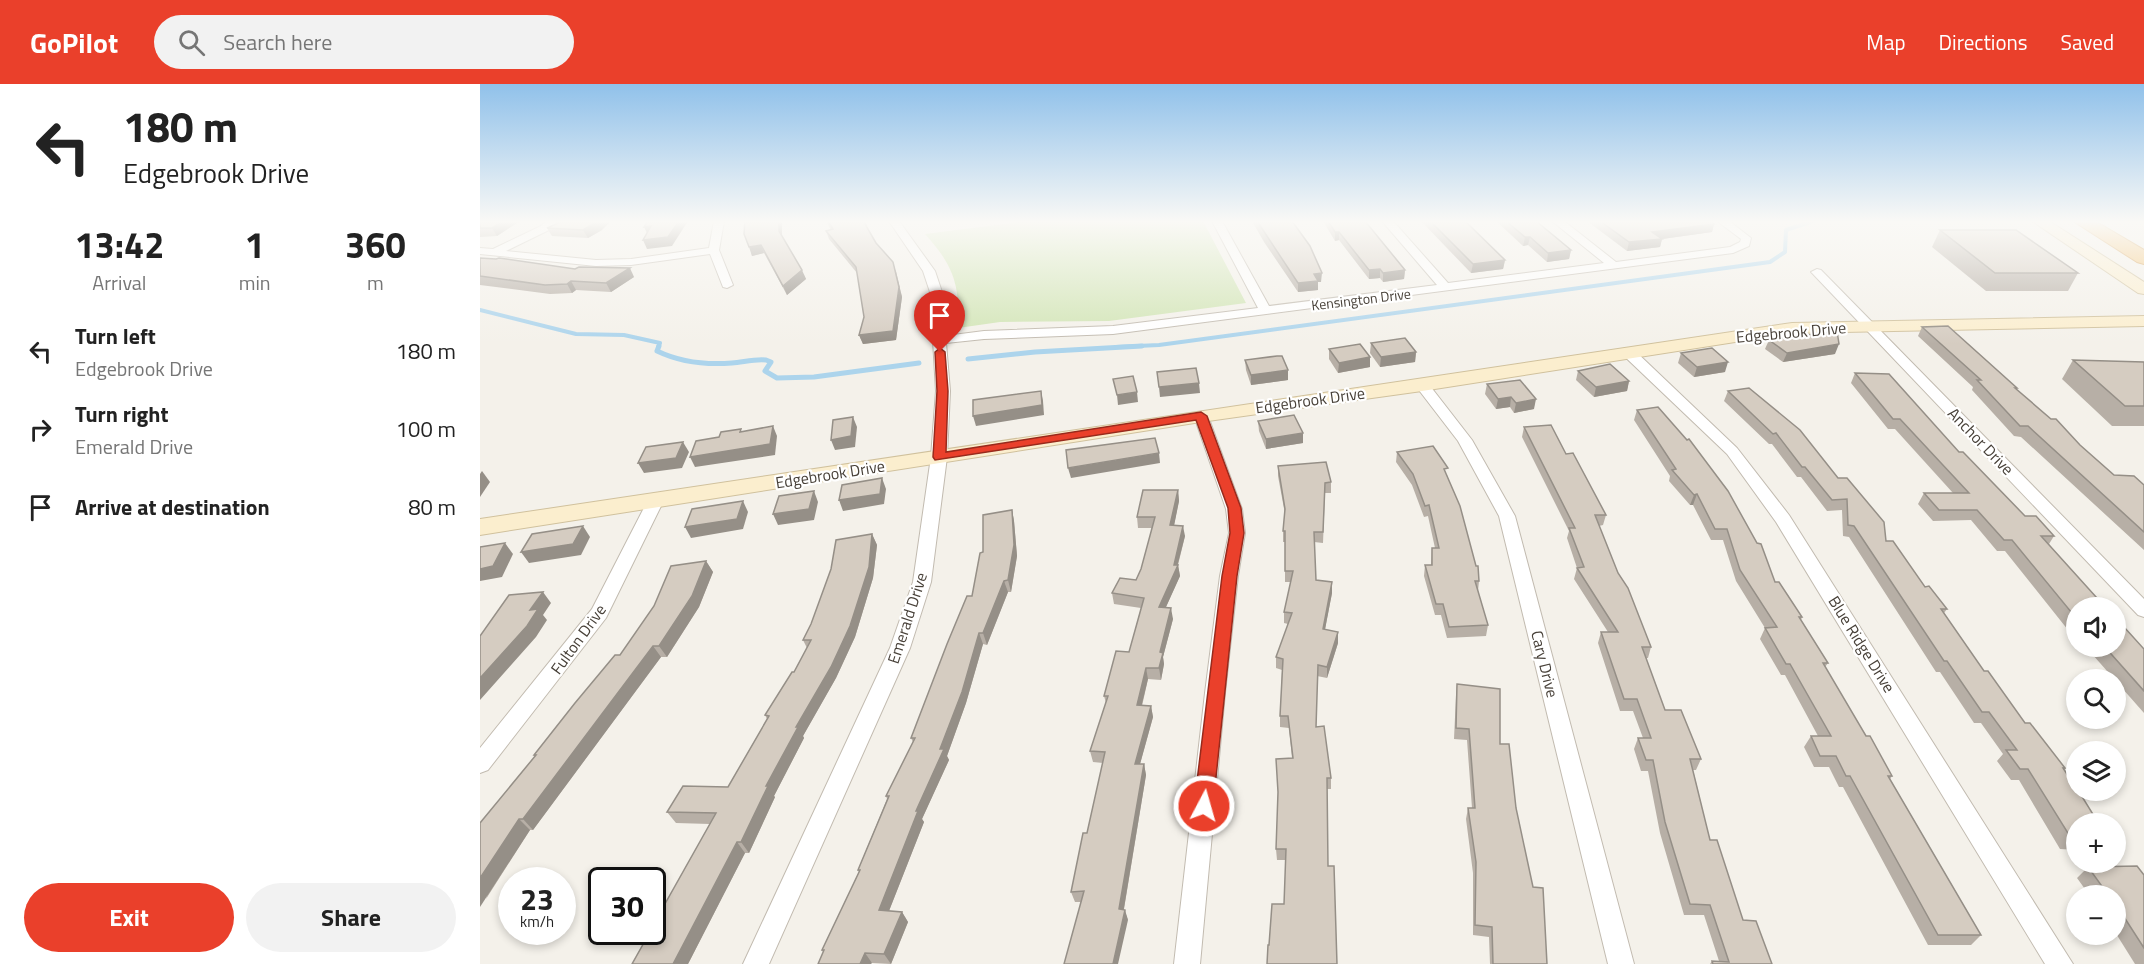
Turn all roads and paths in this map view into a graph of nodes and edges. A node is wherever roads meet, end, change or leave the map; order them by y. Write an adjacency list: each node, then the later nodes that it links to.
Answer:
1 (588, 262): 2 (street)
2 (629, 262)
3 (718, 262): 12 (street)
4 (923, 262): 18 (street, Emerald Drive)
5 (1239, 262): 15 (street)
6 (1423, 262): 13 (street)
7 (1609, 262): 10 (street)
8 (1636, 262): 10 (street, Kensington Drive)
9 (2102, 262): 14 (street)
10 (1613, 265): 13 (street, Kensington Drive)
11 (1817, 272): 17 (street, Anchor Drive)
12 (727, 285)
13 (1446, 288): 15 (street, Kensington Drive)
14 (2144, 289)
15 (1265, 310): 18 (street, Kensington Drive)
16 (2144, 321): 17 (street, Edgebrook Drive)
17 (1869, 325): 19 (street, Edgebrook Drive); 25 (street, Anchor Drive)
18 (939, 340): 22 (street, Emerald Drive)
19 (1628, 352): 20 (street, Edgebrook Drive); 30 (street, Blue Ridge Drive)
20 (1422, 385): 21 (street, Edgebrook Drive); 29 (street, Cary Drive)
21 (1201, 416): 22 (street, Edgebrook Drive); 28 (street)
22 (939, 457): 23 (street, Edgebrook Drive); 27 (street, Emerald Drive)
23 (656, 500): 24 (street, Edgebrook Drive); 26 (street, Fulton Drive)
24 (480, 527)
25 (2144, 610)
26 (480, 764)
27 (756, 964)
28 (1187, 964)
29 (1621, 964)
30 (2060, 964)

